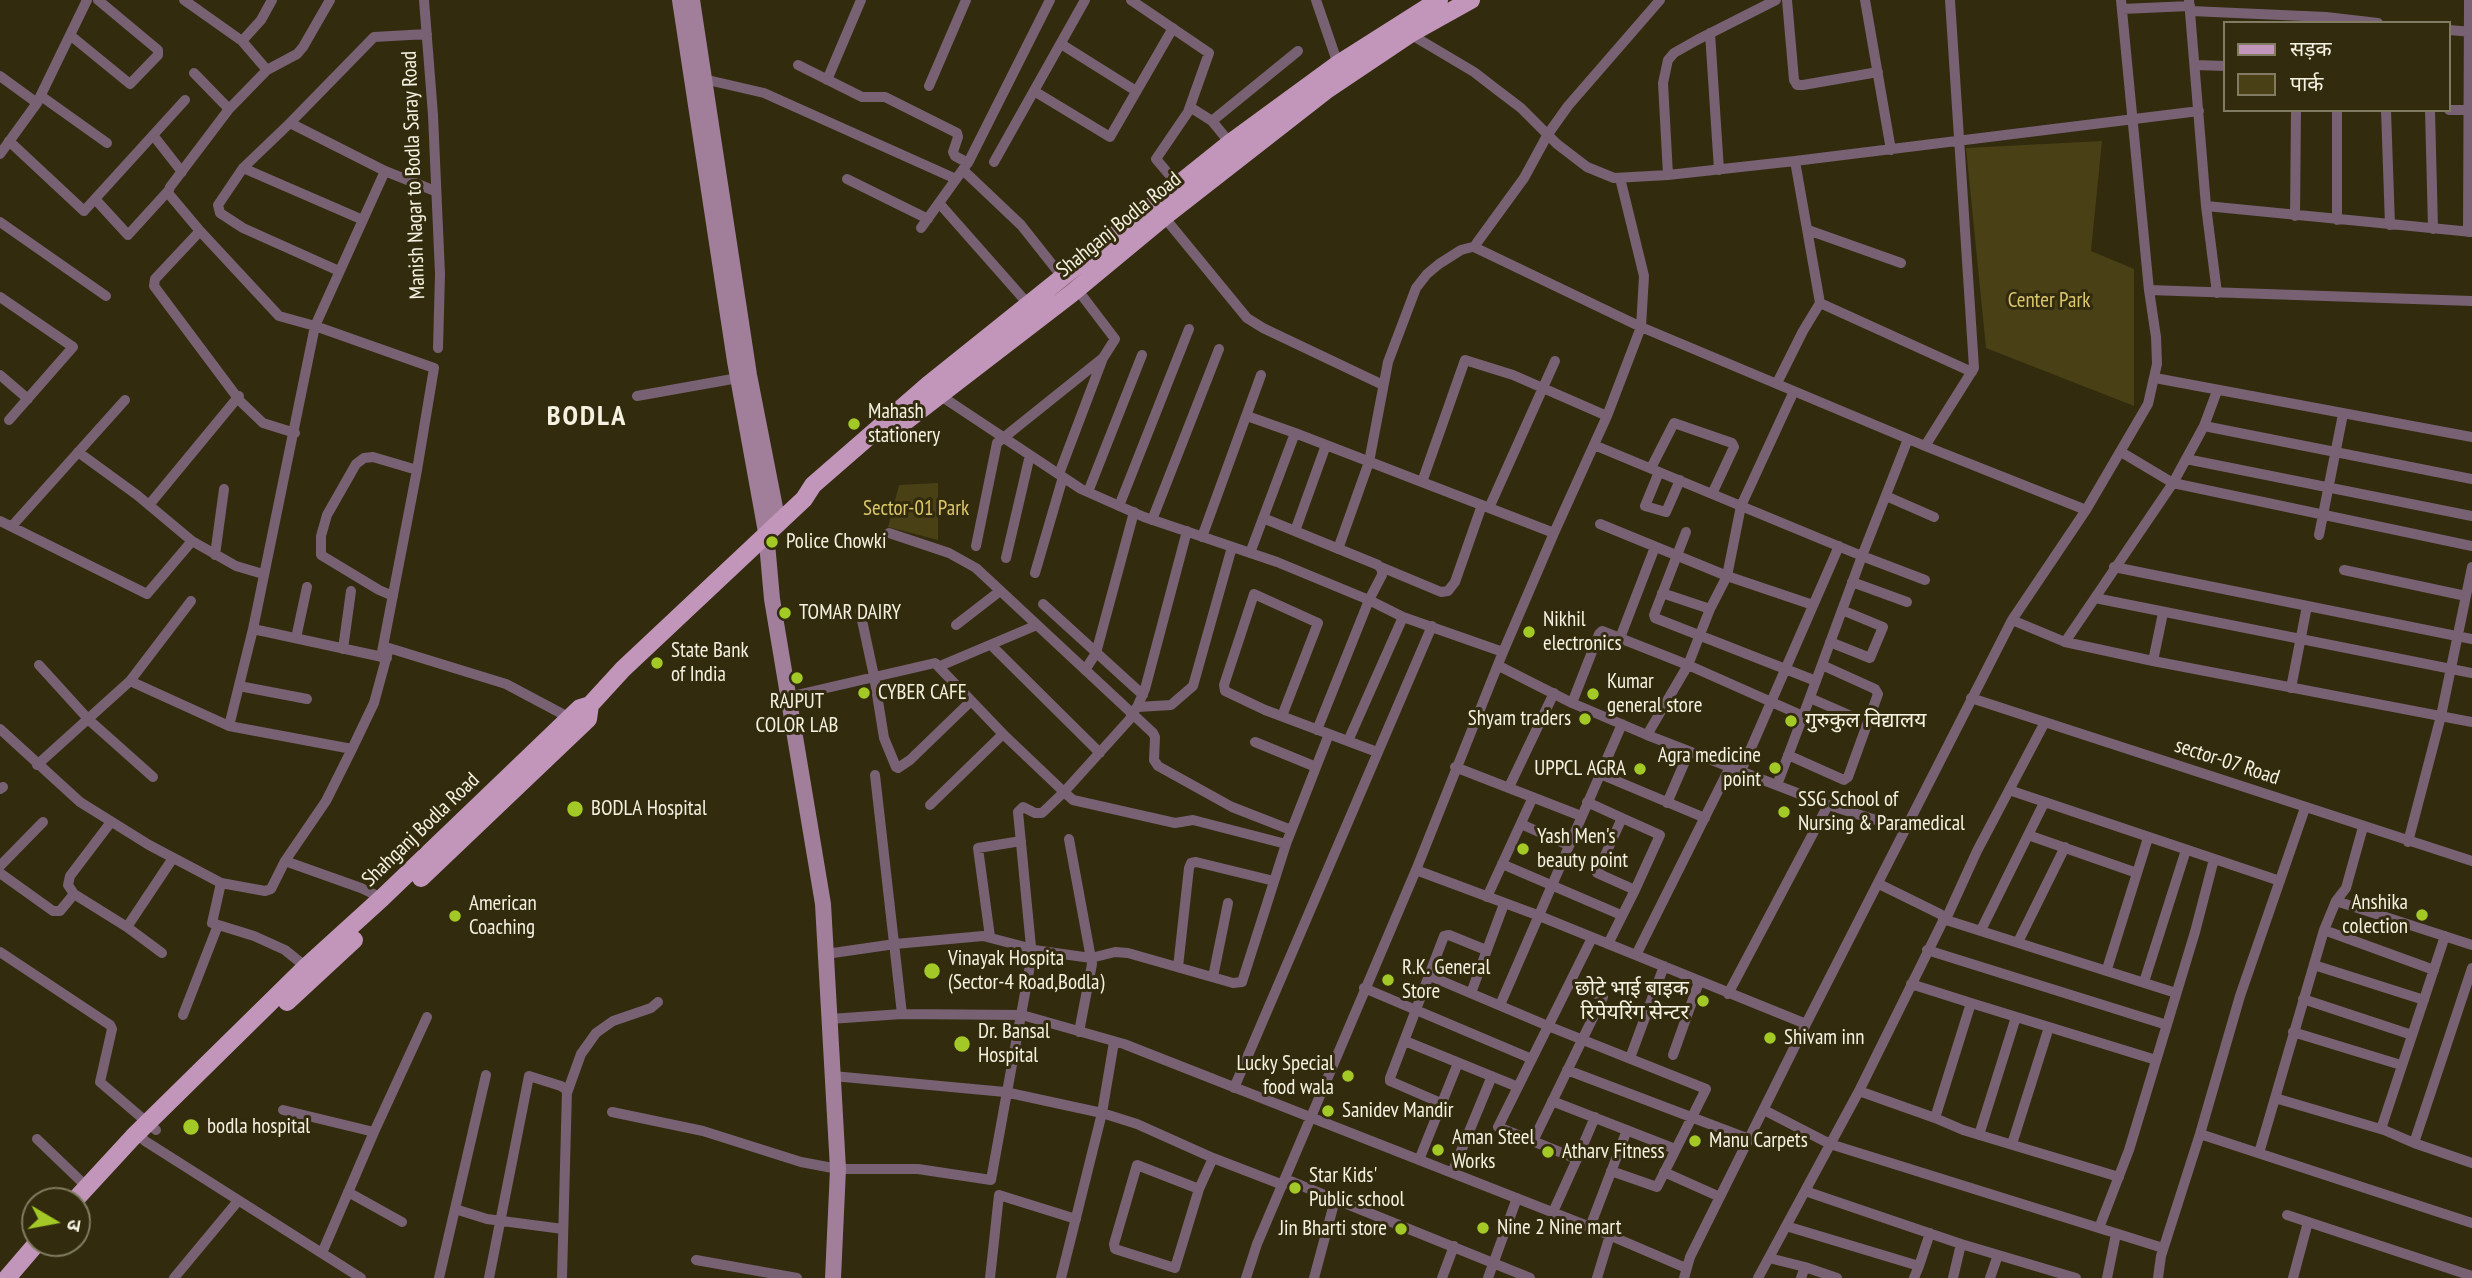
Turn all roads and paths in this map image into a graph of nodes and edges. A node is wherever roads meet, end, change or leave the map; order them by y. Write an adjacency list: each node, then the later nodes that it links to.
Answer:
1 (87, 0): 34 (street)
2 (98, 0): 34 (street)
3 (184, 0): 26 (street)
4 (206, 0): 26 (street)
5 (272, 0): 35 (street)
6 (330, 0): 42 (street)
7 (424, 0): 32 (street, Manish Nagar to Bodla Saray Road)
8 (680, 0): 46 (main road)
9 (692, 0): 46 (main road)
10 (861, 0): 47 (street)
11 (966, 0): 48 (street)
12 (1049, 0): 77 (street)
13 (1085, 0): 36 (street)
14 (1131, 0): 28 (street)
15 (1316, 0): 38 (street)
16 (1439, 0): 38 (main road, Shahganj Bodla Road)
17 (1471, 0): 33 (main road, Shahganj Bodla Road)
18 (1660, 0): 65 (street)
19 (1776, 0): 31 (street)
20 (1787, 0): 43 (street)
21 (1865, 0): 43 (street)
22 (1950, 0): 67 (street)
23 (2469, 0): 30 (street)
24 (2121, 5): 25 (street); 62 (street)
25 (2190, 6): 27 (street); 40 (street)
26 (197, 10): 35 (street)
27 (2357, 21)
28 (1173, 28): 50 (street); 53 (street)
29 (2451, 30): 30 (street)
30 (2471, 32): 56 (street)
31 (1710, 33): 75 (street); 79 (street)
32 (427, 34): 64 (street); 84 (street, Manish Nagar to Bodla Saray Road)
33 (1410, 34): 65 (street); 89 (main road, Shahganj Bodla Road)
34 (70, 35): 51 (street)
35 (242, 41): 42 (street)
36 (1060, 44): 49 (street); 50 (street)
37 (1298, 51): 63 (street)
38 (1338, 64): 69 (main road, Shahganj Bodla Road)
39 (798, 65): 47 (street)
40 (2196, 65): 41 (street); 57 (street)
41 (2224, 66)
42 (267, 70): 54 (street)
43 (1878, 72): 71 (street)
44 (194, 74): 54 (street)
45 (0, 76): 51 (street)
46 (698, 78): 77 (street); 121 (main road); 178 (main road)
47 (827, 80): 77 (street)
48 (929, 86)
49 (1034, 91): 50 (street); 73 (street)
50 (1136, 91)
51 (39, 100): 68 (street); 70 (street)
52 (185, 100): 66 (street)
53 (1190, 107): 63 (street); 82 (street)
54 (229, 109): 78 (street)
55 (2451, 110): 56 (street)
56 (2469, 110): 97 (street)
57 (2199, 111): 62 (street); 87 (street)
58 (2296, 112): 88 (street)
59 (2337, 112): 91 (street)
60 (2386, 112): 93 (street)
61 (2430, 112): 94 (street)
62 (2134, 119): 67 (street); 103 (street)
63 (1212, 121): 69 (street)
64 (290, 123): 74 (street); 76 (street)
65 (1548, 134): 80 (street); 98 (street)
66 (153, 135): 78 (street); 85 (street)
67 (1961, 142): 71 (street); 118 (street)
68 (107, 143)
69 (1230, 143): 82 (main road, Shahganj Bodla Road)
70 (3, 149): 85 (street)
71 (1891, 150): 72 (street)
72 (1796, 161): 75 (street); 95 (street)
73 (995, 162)
74 (243, 168): 90 (street); 101 (street)
75 (1719, 170): 79 (street)
76 (385, 171): 84 (street); 90 (street)
77 (962, 171): 86 (street); 102 (street)
78 (182, 172): 83 (street)
79 (1668, 175): 80 (street)
80 (1620, 178): 111 (street)
81 (846, 179): 86 (street)
82 (1178, 185): 99 (main road, Shahganj Bodla Road)
83 (169, 190): 85 (street); 96 (street)
84 (435, 191): 113 (street, Manish Nagar to Bodla Saray Road)
85 (95, 199)
86 (939, 203): 109 (street)
87 (2206, 206): 88 (street); 104 (street)
88 (2295, 216): 91 (street)
89 (1164, 217): 99 (main road, Shahganj Bodla Road); 124 (street)
90 (363, 220): 101 (street)
91 (2337, 220): 93 (street)
92 (0, 222): 105 (street)
93 (2390, 225): 94 (street)
94 (2433, 229): 97 (street)
95 (1808, 230): 100 (street); 108 (street)
96 (200, 231): 110 (street); 129 (street)
97 (2470, 232)
98 (1476, 246): 111 (street); 124 (street)
99 (1107, 253): 102 (main road, Shahganj Bodla Road)
100 (1901, 263)
101 (339, 271): 110 (street)
102 (1070, 283): 109 (main road, Shahganj Bodla Road); 116 (street); 126 (main road, Shahganj Bodla Road)
103 (2149, 290): 104 (street); 122 (street)
104 (2217, 292): 107 (street)
105 (106, 296)
106 (0, 297): 131 (street)
107 (2472, 301)
108 (1820, 303): 118 (street); 123 (street)
109 (1029, 305): 126 (main road, Shahganj Bodla Road)
110 (315, 326): 138 (street); 152 (street)
111 (1641, 327): 123 (street); 135 (street)
112 (1189, 329): 165 (street)
113 (438, 348)
114 (1219, 349): 174 (street)
115 (1142, 355): 161 (street)
116 (1103, 358): 140 (street); 154 (street)
117 (1555, 361): 125 (street)
118 (1972, 372): 145 (street)
119 (0, 374): 131 (street)
120 (1261, 375): 134 (street)
121 (738, 378): 130 (street); 178 (main road)
122 (2155, 378): 128 (street); 148 (street)
123 (1777, 383): 127 (street)
124 (1383, 385): 151 (street)
125 (1544, 389): 135 (street); 157 (street); 166 (street)
126 (933, 390): 140 (street); 178 (main road, Shahganj Bodla Road)
127 (1794, 391): 142 (street); 167 (street)
128 (2217, 391): 133 (street); 137 (street)
129 (239, 396): 138 (street); 164 (street)
130 (637, 396)
131 (28, 399): 136 (street)
132 (125, 400): 147 (street)
133 (2343, 414): 141 (street); 146 (street)
134 (1247, 416): 139 (street); 185 (street)
135 (1607, 416): 144 (street)
136 (9, 420)
137 (2204, 426): 146 (street); 150 (street)
138 (295, 433): 203 (street)
139 (1295, 433): 143 (street); 173 (street)
140 (1003, 437): 149 (street); 187 (street)
141 (2472, 438)
142 (1908, 439): 145 (street); 163 (street)
143 (1326, 445): 151 (street); 180 (street)
144 (1594, 445): 153 (street); 183 (street)
145 (1925, 446): 168 (street)
146 (2336, 451): 155 (street); 159 (street)
147 (78, 452): 164 (street); 177 (street)
148 (2120, 452): 158 (street); 168 (street)
149 (1030, 455): 154 (street); 197 (street)
150 (2186, 459): 158 (street); 159 (street)
151 (1368, 462): 157 (street); 192 (street)
152 (417, 470): 211 (street); 211 (street)
153 (1655, 470): 156 (street); 156 (street); 162 (street)
154 (1061, 475): 161 (street); 202 (street)
155 (2472, 479)
156 (1680, 480): 162 (street)
157 (1422, 482): 166 (street)
158 (2173, 484): 170 (street); 199 (street)
159 (2328, 487): 170 (street); 171 (street)
160 (224, 489): 194 (street)
161 (1088, 492): 165 (street)
162 (1712, 494): 167 (street)
163 (1886, 496): 172 (street); 195 (street)
164 (149, 505): 186 (street)
165 (1119, 506): 169 (street)
166 (1485, 506): 183 (street); 198 (street)
167 (1741, 506): 188 (street); 204 (street)
168 (2086, 510): 225 (street)
169 (1134, 512): 174 (street); 241 (street)
170 (2323, 514): 184 (street); 189 (street)
171 (2472, 516)
172 (1934, 517)
173 (1263, 518): 180 (street); 193 (street)
174 (1152, 520): 179 (street)
175 (0, 521): 177 (street)
176 (1600, 524): 191 (street)
177 (12, 526): 186 (street)
178 (772, 527): 260 (main road); 267 (main road, Shahganj Bodla Road)
179 (1187, 531): 185 (street); 259 (street)
180 (1294, 531): 192 (street)
181 (1686, 532): 196 (street)
182 (889, 533): 208 (street)
183 (1554, 533): 240 (street)
184 (2319, 535)
185 (1202, 537): 190 (street)
186 (192, 541): 194 (street)
187 (976, 546)
188 (1839, 546): 195 (street); 218 (street)
189 (2472, 546)
190 (1233, 547): 193 (street); 268 (street)
191 (1655, 547): 196 (street); 233 (street)
192 (1338, 549): 198 (street)
193 (1250, 553): 214 (street)
194 (215, 555): 203 (street)
195 (1862, 556): 205 (street); 206 (street)
196 (1676, 557): 204 (street); 210 (street)
197 (1006, 558)
198 (1381, 567): 214 (street)
199 (2114, 567): 213 (street); 219 (street)
200 (2472, 567): 212 (street)
201 (2344, 570): 212 (street)
202 (1035, 573)
203 (263, 574): 229 (street)
204 (1727, 576): 218 (street); 220 (street)
205 (1925, 580)
206 (1852, 582): 216 (street); 221 (street)
207 (307, 587): 232 (street)
208 (1000, 591): 226 (street); 227 (street)
209 (351, 592): 239 (street)
210 (1662, 593): 220 (street); 230 (street)
211 (393, 596): 242 (street)
212 (2466, 596): 231 (street)
213 (2095, 598): 223 (street); 237 (street)
214 (1369, 600): 224 (street); 280 (street)
215 (191, 601): 254 (street)
216 (1907, 602)
217 (1043, 604): 241 (street)
218 (1813, 605): 249 (street)
219 (2307, 606): 231 (street); 235 (street)
220 (1710, 609): 230 (street)
221 (1842, 610): 236 (street); 236 (street)
222 (860, 611): 253 (street)
223 (2163, 613): 235 (street); 243 (street)
224 (1403, 617): 228 (street); 284 (street)
225 (2011, 620): 237 (street); 262 (street)
226 (956, 625)
227 (1037, 625): 238 (street); 251 (street)
228 (1433, 626): 240 (street); 287 (street)
229 (253, 629): 232 (street); 256 (street)
230 (1699, 636): 245 (street); 249 (street)
231 (2458, 636): 234 (street); 250 (street)
232 (296, 638): 239 (street)
233 (1620, 638): 245 (street); 266 (street)
234 (2472, 639)
235 (2300, 640): 250 (street); 257 (street)
236 (1830, 642): 246 (street)
237 (2065, 642): 243 (street)
238 (991, 645): 247 (street); 289 (street)
239 (344, 649): 242 (street)
240 (1503, 652): 248 (street)
241 (1096, 653): 251 (street); 259 (street)
242 (384, 657): 273 (street); 286 (street)
243 (2153, 661): 257 (street)
244 (39, 665): 274 (street)
245 (1688, 665): 265 (street); 283 (street)
246 (1822, 665): 255 (street); 290 (street)
247 (940, 666): 253 (street); 264 (street)
248 (1499, 666): 258 (street); 293 (street)
249 (1784, 668): 255 (street); 265 (street)
250 (2451, 669): 252 (street); 272 (street)
251 (1085, 670): 268 (street)
252 (2472, 673)
253 (874, 676): 260 (street); 264 (street)
254 (130, 681): 274 (street); 278 (street)
255 (1816, 681): 261 (street)
256 (239, 686): 263 (street); 278 (street)
257 (2291, 688): 272 (street)
258 (1554, 693): 266 (street); 299 (street)
259 (1143, 695): 268 (street)
260 (788, 697): 367 (main road)
261 (1810, 698): 269 (street); 271 (street)
262 (1971, 698): 275 (street, sector-07 Road); 317 (street)
263 (307, 699)
264 (971, 701): 281 (street)
265 (1770, 701): 271 (street); 294 (street)
266 (1572, 703): 277 (street)
267 (590, 705): 273 (main road, Shahganj Bodla Road); 437 (main road)
268 (1135, 711): 289 (street); 316 (street)
269 (1849, 715)
270 (1282, 716): 270 (street); 280 (street)
271 (1803, 716): 290 (street)
272 (2441, 716): 276 (street); 322 (street)
273 (570, 718): 344 (main road, Shahganj Bodla Road)
274 (89, 720): 291 (street); 297 (street)
275 (2045, 722): 300 (street); 308 (street, sector-07 Road)
276 (2472, 722)
277 (1622, 724): 283 (street); 295 (street)
278 (229, 726): 286 (street)
279 (0, 729): 291 (street)
280 (1317, 730): 282 (street)
281 (1003, 734): 301 (street); 306 (street)
282 (1329, 734): 284 (street); 292 (street)
283 (1647, 735): 288 (street)
284 (1348, 741): 287 (street)
285 (1255, 742): 292 (street)
286 (352, 749): 330 (street)
287 (1377, 752): 420 (street)
288 (1689, 752): 294 (street); 304 (street)
289 (1100, 753): 301 (street)
290 (1788, 755): 298 (street)
291 (37, 765): 313 (street)
292 (1316, 767): 316 (street)
293 (1455, 767): 299 (street); 333 (street)
294 (1735, 769): 298 (street); 311 (street)
295 (1600, 774): 303 (street); 304 (street)
296 (874, 775): 359 (street)
297 (153, 777)
298 (1777, 785): 307 (street)
299 (1509, 787): 302 (street)
300 (2009, 790): 305 (street); 350 (street)
301 (1064, 792): 321 (street); 323 (street)
302 (1533, 797): 309 (street); 314 (street)
303 (1587, 802): 309 (street); 310 (street)
304 (1667, 803): 311 (street)
305 (2044, 803): 318 (street); 319 (street)
306 (930, 805)
307 (1828, 805): 317 (street); 386 (street)
308 (2305, 808): 315 (street, sector-07 Road); 337 (street)
309 (1581, 816): 324 (street)
310 (1622, 818): 341 (street); 341 (street)
311 (1705, 818): 368 (street)
312 (43, 822): 332 (street)
313 (111, 822): 328 (street); 342 (street)
314 (1521, 824): 324 (street); 331 (street)
315 (2363, 827): 322 (street, sector-07 Road); 345 (street)
316 (1291, 830): 323 (street)
317 (1905, 830): 339 (street)
318 (2028, 835): 325 (street); 353 (street)
319 (2148, 838): 326 (street); 335 (street)
320 (1069, 839): 369 (street)
321 (1021, 841): 356 (street); 362 (street)
322 (2408, 842): 327 (street, sector-07 Road)
323 (1286, 844): 336 (street)
324 (1568, 845): 340 (street)
325 (2064, 847): 335 (street); 358 (street)
326 (2186, 850): 329 (street); 381 (street)
327 (2471, 857)
328 (173, 858): 338 (street); 352 (street)
329 (2214, 859): 337 (street); 385 (street)
330 (285, 861): 338 (street); 344 (street)
331 (1502, 864): 340 (street); 343 (street)
332 (0, 866)
333 (1416, 870): 343 (street); 383 (street)
334 (0, 873): 342 (street)
335 (2137, 873): 375 (street)
336 (1274, 881): 373 (street); 378 (street)
337 (2280, 881): 439 (street)
338 (221, 883): 351 (street)
339 (1879, 884): 350 (street); 399 (street)
340 (1551, 885): 348 (street); 349 (street)
341 (1636, 890): 349 (street)
342 (74, 894): 352 (street)
343 (1487, 897): 347 (street)
344 (382, 898): 372 (main road, Shahganj Bodla Road)
345 (2336, 901): 354 (street); 355 (street)
346 (1228, 903): 378 (street)
347 (1504, 904): 348 (street); 363 (street)
348 (1537, 915): 357 (street); 391 (street)
349 (1621, 915): 360 (street)
350 (1945, 919): 353 (street); 364 (street)
351 (218, 925): 372 (street); 394 (street)
352 (127, 927): 366 (street)
353 (1981, 930): 358 (street)
354 (2324, 930): 370 (street); 376 (street)
355 (2445, 936): 361 (street); 376 (street)
356 (990, 937): 359 (street); 362 (street)
357 (1592, 938): 360 (street); 379 (street)
358 (2018, 942): 375 (street)
359 (895, 944): 367 (street); 393 (street)
360 (1608, 944): 368 (street)
361 (2472, 945)
362 (1032, 949): 369 (street); 395 (street)
363 (1486, 950): 377 (street); 384 (street)
364 (1927, 950): 382 (street); 400 (street)
365 (0, 952): 437 (street)
366 (162, 953)
367 (826, 954): 398 (main road)
368 (1636, 955): 371 (street)
369 (1091, 958): 373 (street); 403 (street)
370 (2314, 965): 387 (street); 388 (street)
371 (1664, 966): 380 (street); 410 (street)
372 (306, 967): 437 (main road, Shahganj Bodla Road)
373 (1178, 967): 378 (street)
374 (2472, 968): 444 (street)
375 (2106, 969): 381 (street)
376 (2434, 970): 388 (street)
377 (1430, 976): 384 (street); 392 (street)
378 (1213, 977)
379 (1570, 982): 401 (street); 406 (street)
380 (1699, 982): 386 (street); 409 (street)
381 (2144, 982): 385 (street)
382 (1911, 984): 390 (street); 421 (street)
383 (1364, 988): 392 (street); 433 (street)
384 (1471, 993): 391 (street)
385 (2176, 993): 400 (street)
386 (1728, 994): 399 (street)
387 (2303, 999): 404 (street); 405 (street)
388 (2424, 1000): 405 (street)
389 (658, 1002): 423 (street)
390 (1971, 1003): 397 (street); 434 (street)
391 (1500, 1005): 401 (street)
392 (1416, 1011): 407 (street); 411 (street)
393 (902, 1014): 395 (street); 398 (street)
394 (183, 1015)
395 (1022, 1016): 403 (street); 422 (street)
396 (427, 1017): 438 (street)
397 (2015, 1017): 402 (street); 440 (street)
398 (830, 1019): 417 (main road)
399 (1806, 1024): 428 (street)
400 (2167, 1025): 412 (street)
401 (1548, 1026): 406 (street); 411 (street)
402 (2049, 1027): 412 (street); 446 (street)
403 (1079, 1032): 408 (street)
404 (2293, 1032): 414 (street); 424 (street)
405 (2412, 1035): 414 (street)
406 (1582, 1040): 410 (street); 415 (street)
407 (1405, 1041): 413 (street); 426 (street)
408 (1114, 1042): 420 (street); 430 (street)
409 (1673, 1055)
410 (1630, 1058): 432 (street)
411 (1532, 1059): 419 (street)
412 (2156, 1060): 457 (street)
413 (1458, 1063): 418 (street); 426 (street)
414 (2401, 1065): 436 (street)
415 (1567, 1070): 425 (street); 432 (street)
416 (486, 1075): 468 (street)
417 (833, 1076): 422 (street); 453 (main road)
418 (1492, 1076): 419 (street); 456 (street)
419 (1518, 1087): 443 (street)
420 (1234, 1088): 433 (street)
421 (1859, 1091): 434 (street); 445 (street)
422 (1005, 1092): 430 (street); 453 (street)
423 (567, 1093): 472 (street); 479 (street)
424 (2275, 1098): 436 (street); 448 (street)
425 (1552, 1101): 431 (street); 443 (street)
426 (1441, 1103): 451 (street)
427 (283, 1110): 438 (street)
428 (1763, 1110): 442 (street); 445 (street)
429 (612, 1112): 453 (street)
430 (1102, 1113): 449 (street); 471 (street)
431 (1595, 1117): 435 (street); 450 (street)
432 (1691, 1117): 442 (street); 447 (street)
433 (1312, 1118): 451 (street); 458 (street)
434 (1936, 1118): 440 (street)
435 (1627, 1130): 447 (street); 454 (street)
436 (2384, 1130): 444 (street)
437 (147, 1132): 459 (main road, Shahganj Bodla Road); 463 (main road); 467 (street)
438 (374, 1132): 462 (street)
439 (2200, 1134): 448 (street); 485 (street)
440 (1979, 1135): 446 (street)
441 (37, 1139): 459 (street)
442 (1749, 1139): 465 (street)
443 (1534, 1141): 450 (street)
444 (2414, 1143): 452 (street)
445 (1830, 1144): 461 (street); 478 (street)
446 (2012, 1144): 457 (street)
447 (1675, 1149): 455 (street)
448 (2259, 1153): 475 (street)
449 (1213, 1158): 458 (street); 460 (street)
450 (1577, 1159): 469 (street)
451 (1419, 1160): 456 (street)
452 (2472, 1163)
453 (838, 1169): 507 (main road)
454 (1611, 1171): 455 (street); 477 (street)
455 (1664, 1172): 465 (street)
456 (1452, 1173): 464 (street)
457 (2119, 1177): 478 (street)
458 (1284, 1182): 466 (street); 510 (street)
459 (87, 1187)
460 (1199, 1189): 494 (street); 494 (street)
461 (1805, 1191): 476 (street); 480 (street)
462 (348, 1192): 473 (street); 486 (street)
463 (91, 1197)
464 (1517, 1198): 469 (street); 492 (street)
465 (1720, 1198): 495 (street)
466 (1335, 1200): 484 (street); 511 (street)
467 (239, 1201): 486 (street); 501 (street)
468 (455, 1209): 472 (street); 497 (street)
469 (1553, 1212): 477 (street)
470 (2287, 1215): 474 (street)
471 (1076, 1219): 508 (street); 509 (street)
472 (500, 1221): 479 (street); 504 (street)
473 (402, 1222)
474 (2308, 1222): 498 (street); 524 (street)
475 (2472, 1223)
476 (1786, 1226): 490 (street); 493 (street)
477 (1590, 1227): 482 (street)
478 (2099, 1228): 481 (street)
479 (563, 1229): 505 (street)
480 (1930, 1233): 483 (street); 493 (street)
481 (2116, 1234): 485 (street); 522 (street)
482 (1610, 1235): 495 (street); 515 (street)
483 (1961, 1244): 487 (street); 519 (street)
484 (1454, 1247): 492 (street); 512 (street)
485 (2163, 1248): 523 (street)
486 (322, 1253): 502 (street)
487 (1998, 1255): 520 (street); 521 (street)
488 (25, 1257): 499 (main road)
489 (40, 1257): 500 (main road)
490 (1769, 1258): 496 (street); 516 (street)
491 (696, 1260): 506 (street)
492 (1494, 1262): 513 (street); 514 (street)
493 (1919, 1266): 518 (street)
494 (1175, 1273)
495 (1685, 1273)
496 (1803, 1273): 517 (street)
497 (440, 1277): 503 (street)
498 (2471, 1277)
499 (7, 1278)
500 (22, 1278)
501 (174, 1278)
502 (361, 1278)
503 (453, 1278)
504 (489, 1278)
505 (562, 1278)
506 (797, 1278)
507 (833, 1278)
508 (990, 1278)
509 (1061, 1278)
510 (1246, 1278)
511 (1314, 1278)
512 (1442, 1278)
513 (1488, 1278)
514 (1530, 1278)
515 (1597, 1278)
516 (1758, 1278)
517 (1838, 1278)
518 (1914, 1278)
519 (1953, 1278)
520 (1990, 1278)
521 (2077, 1278)
522 (2107, 1278)
523 (2158, 1278)
524 (2293, 1278)

